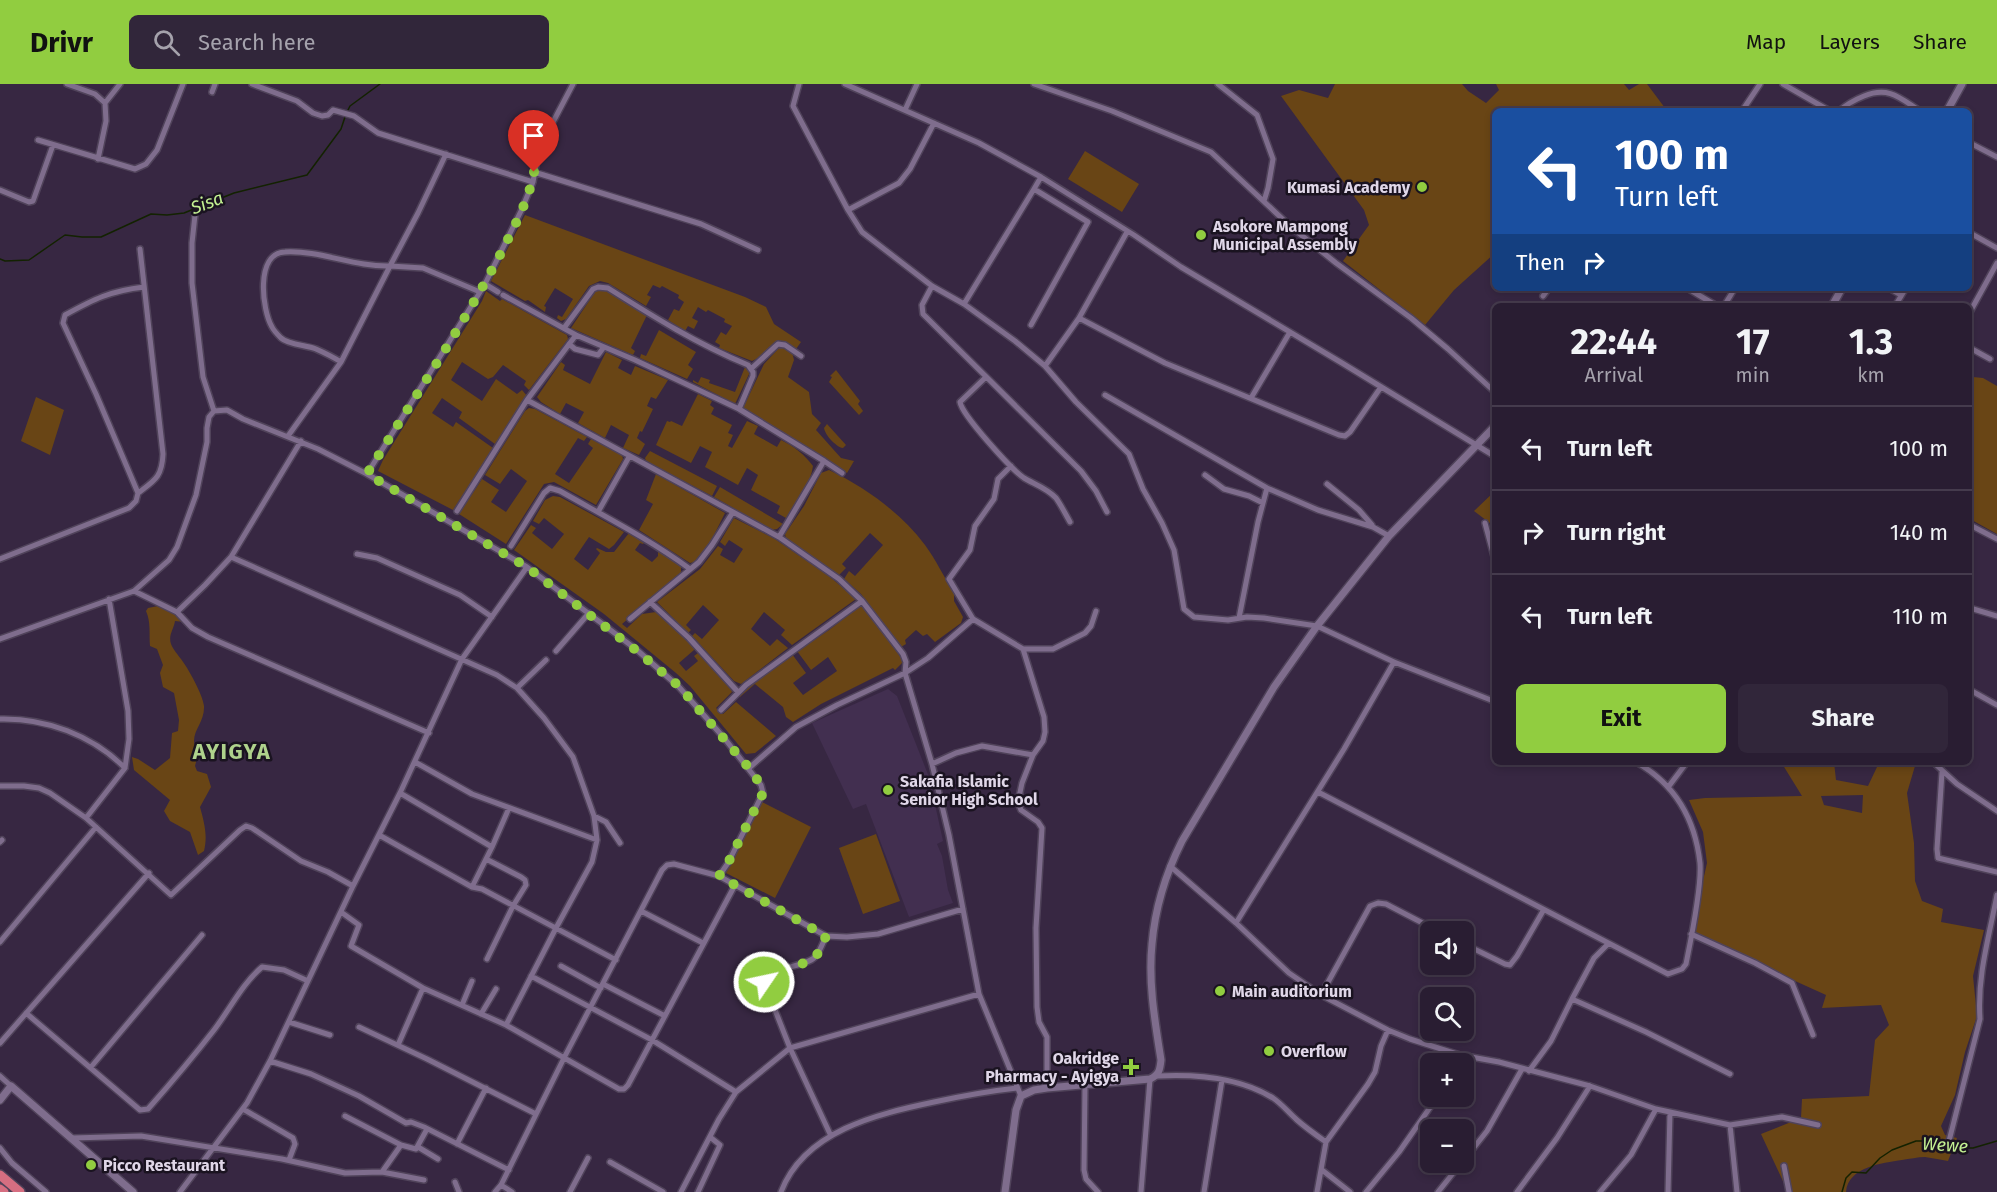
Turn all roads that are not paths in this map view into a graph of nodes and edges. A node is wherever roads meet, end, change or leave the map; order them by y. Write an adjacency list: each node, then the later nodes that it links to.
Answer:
1 (67, 84): 16 (street)
2 (120, 84): 16 (street)
3 (183, 84): 29 (street)
4 (215, 84): 15 (street)
5 (252, 84): 27 (street)
6 (573, 84): 30 (street)
7 (799, 84): 36 (street)
8 (845, 84): 22 (street)
9 (917, 84): 22 (street)
10 (1034, 84): 35 (street)
11 (1218, 84): 35 (street)
12 (1760, 84): 17 (street)
13 (1784, 84): 18 (street)
14 (1962, 84): 21 (street)
15 (212, 92)
16 (105, 103): 29 (street)
17 (1744, 108)
18 (1825, 108)
19 (1843, 108): 20 (street)
20 (1915, 108)
21 (1949, 108)
22 (905, 110): 23 (street)
23 (934, 123): 31 (street); 36 (street)
24 (38, 140): 26 (street)
25 (1972, 144): 28 (street)
26 (52, 145): 29 (street); 34 (street)
27 (446, 154): 32 (street); 46 (street)
28 (1997, 157)
29 (98, 159)
30 (534, 172): 32 (street); 44 (street)
31 (1041, 177): 33 (street); 37 (street)
32 (533, 182): 47 (street)
33 (1034, 189): 39 (street); 59 (street)
34 (0, 190)
35 (1264, 201): 76 (street)
36 (848, 210): 48 (street)
37 (1094, 210): 39 (street); 40 (street)
38 (195, 215): 81 (street)
39 (1088, 222): 62 (street)
40 (1128, 231): 61 (street); 64 (street)
41 (1972, 234): 42 (street)
42 (1997, 248)
43 (140, 249): 49 (street)
44 (758, 250)
45 (1997, 263): 60 (street)
46 (390, 266): 54 (street); 71 (street); 71 (street)
47 (485, 284): 54 (street); 63 (street)
48 (932, 286): 59 (street); 74 (street)
49 (144, 287): 95 (street); 95 (street)
50 (1547, 291): 56 (street)
51 (1692, 291): 57 (street)
52 (1894, 291): 55 (street)
53 (1904, 291): 55 (street)
54 (480, 292): 91 (street)
55 (1901, 295): 58 (street)
56 (1544, 296)
57 (1712, 303)
58 (1897, 303)
59 (964, 304): 72 (street)
60 (1972, 308)
61 (1078, 318): 72 (street); 78 (street)
62 (1030, 326)
63 (564, 328): 65 (street); 73 (street)
64 (1290, 332): 75 (street); 78 (street)
65 (576, 334): 66 (street); 67 (street)
66 (569, 344): 67 (street); 79 (street)
67 (604, 347): 80 (street)
68 (1972, 349): 70 (street)
69 (801, 356): 73 (street)
70 (1989, 359)
71 (340, 362): 83 (street)
72 (1045, 366): 125 (street)
73 (752, 368): 80 (street)
74 (986, 377): 89 (street); 100 (street)
75 (1382, 387): 78 (street); 85 (street)
76 (1492, 389)
77 (1105, 395): 94 (street)
78 (1251, 398)
79 (527, 400): 87 (street); 97 (street)
80 (739, 409): 88 (street)
81 (214, 411): 83 (street); 115 (street)
82 (1492, 429): 85 (street)
83 (288, 436): 84 (street)
84 (301, 441): 91 (street); 111 (street)
85 (1477, 445): 86 (street); 106 (street)
86 (1492, 454)
87 (629, 457): 98 (street); 99 (street)
88 (824, 461): 90 (street); 105 (street)
89 (1011, 466): 101 (street); 127 (street)
90 (842, 473)
91 (367, 474): 113 (street)
92 (1205, 475): 96 (street)
93 (1327, 484): 104 (street)
94 (1267, 488): 96 (street); 104 (street)
95 (138, 493): 112 (street)
96 (1263, 503): 125 (street)
97 (457, 511)
98 (598, 512): 108 (street); 114 (street)
99 (733, 512): 105 (street); 114 (street)
100 (1107, 512)
101 (1070, 522)
102 (1485, 523): 109 (street)
103 (1972, 526): 107 (street)
104 (1373, 527): 106 (street)
105 (779, 537): 117 (street)
106 (1389, 537): 128 (street)
107 (1997, 539)
108 (511, 546)
109 (1492, 549)
110 (357, 554): 124 (street)
111 (231, 557): 121 (street); 132 (street)
112 (0, 559)
113 (527, 567): 122 (street); 124 (street)
114 (690, 569): 118 (street)
115 (134, 591): 116 (street); 121 (street)
116 (109, 599): 129 (street); 150 (street)
117 (862, 601): 135 (street); 138 (street)
118 (650, 602): 126 (street); 138 (street)
119 (1972, 609): 123 (street)
120 (1096, 611): 130 (street)
121 (177, 612): 143 (street)
122 (589, 614): 131 (street); 151 (street)
123 (1997, 616)
124 (492, 617): 132 (street)
125 (1239, 618): 128 (street)
126 (630, 619)
127 (973, 620): 130 (street); 135 (street)
128 (1317, 626): 134 (street); 167 (street)
129 (0, 639)
130 (1023, 649): 144 (street)
131 (556, 651)
132 (462, 659): 136 (street); 143 (street)
133 (546, 660): 136 (street)
134 (1394, 662): 139 (street); 155 (street)
135 (905, 673): 146 (street); 151 (street)
136 (517, 688): 159 (street)
137 (1972, 691): 140 (street)
138 (738, 692): 141 (street)
139 (1492, 700)
140 (1997, 705)
141 (720, 710)
142 (0, 719): 150 (street)
143 (429, 733): 145 (street)
144 (1033, 755): 146 (street); 232 (street)
145 (415, 762): 156 (street); 157 (street)
146 (932, 764): 176 (street)
147 (1641, 765): 154 (street)
148 (1685, 765): 154 (street)
149 (1936, 765): 152 (street)
150 (125, 768): 160 (street)
151 (749, 768): 170 (street)
152 (1942, 772): 158 (street); 168 (street)
153 (0, 786): 160 (street)
154 (1668, 786): 183 (street)
155 (1318, 792): 177 (street); 181 (street)
156 (400, 793): 162 (street); 165 (street)
157 (509, 808): 163 (street); 165 (street)
158 (1997, 811)
159 (594, 816): 163 (street); 164 (street)
160 (86, 818): 161 (street)
161 (96, 827): 169 (street); 186 (street)
162 (379, 835): 172 (street); 173 (street)
163 (597, 840): 182 (street)
164 (620, 843)
165 (492, 847): 166 (street)
166 (486, 859): 173 (street); 175 (street)
167 (1170, 866): 181 (street); 225 (street)
168 (1997, 872)
169 (148, 873): 172 (street); 204 (street)
170 (719, 876): 171 (street); 178 (street)
171 (735, 885): 185 (street); 187 (street)
172 (353, 886): 179 (street)
173 (472, 887): 175 (street)
174 (1997, 895): 248 (street)
175 (513, 906): 182 (street); 190 (street)
176 (963, 909): 185 (street); 199 (street)
177 (1543, 910): 188 (street); 189 (street)
178 (641, 911): 187 (street); 191 (street)
179 (341, 912): 194 (street); 197 (street)
180 (1420, 922): 200 (street)
181 (1236, 923): 200 (street)
182 (556, 928): 191 (street); 193 (street)
183 (1691, 934): 188 (street); 212 (street)
184 (202, 935): 221 (street)
185 (826, 936): 216 (street)
186 (0, 942)
187 (703, 943): 206 (street)
188 (1608, 944): 201 (street)
189 (1474, 949)
190 (487, 959)
191 (616, 960): 196 (street)
192 (561, 966): 196 (street)
193 (531, 976): 203 (street); 208 (street)
194 (308, 981): 207 (street); 221 (street)
195 (472, 981): 202 (street)
196 (602, 986): 203 (street); 206 (street)
197 (423, 988): 202 (street); 215 (street)
198 (496, 989): 205 (street)
199 (979, 994): 216 (street); 231 (street)
200 (1321, 995): 210 (street)
201 (1572, 999): 222 (street); 223 (street)
202 (462, 1005): 205 (street)
203 (590, 1009): 213 (street); 218 (street)
204 (26, 1013): 214 (street); 221 (street)
205 (481, 1014): 208 (street)
206 (664, 1016): 213 (street)
207 (289, 1022): 211 (street); 220 (street)
208 (506, 1025): 218 (street)
209 (359, 1028): 215 (street)
210 (1389, 1030): 217 (street); 249 (street)
211 (330, 1035)
212 (1813, 1035)
213 (652, 1040): 218 (street); 233 (street)
214 (0, 1043)
215 (398, 1045): 230 (street)
216 (790, 1048): 233 (street); 245 (street)
217 (1454, 1053)
218 (565, 1056): 240 (street)
219 (1474, 1058): 222 (street)
220 (270, 1062): 237 (street); 244 (street)
221 (91, 1067)
222 (1526, 1070): 229 (street); 253 (street)
223 (1730, 1074)
224 (0, 1076): 228 (street)
225 (1153, 1077): 226 (street); 227 (street); 285 (street)
226 (1222, 1080): 249 (street); 286 (street)
227 (1085, 1085): 232 (street); 284 (street)
228 (11, 1086): 235 (street); 247 (street)
229 (1590, 1086): 238 (street); 291 (street)
230 (486, 1088): 240 (street); 250 (street)
231 (1017, 1088): 234 (street); 245 (street)
232 (1047, 1088): 234 (street)
233 (736, 1092): 246 (street)
234 (1021, 1096): 283 (street)
235 (0, 1100)
236 (1430, 1107): 289 (street)
237 (243, 1109): 255 (street); 258 (street)
238 (1656, 1110): 239 (street); 292 (street)
239 (1670, 1112): 242 (street); 293 (street)
240 (536, 1114): 261 (street)
241 (345, 1116): 251 (street)
242 (1730, 1125): 243 (street); 294 (street)
243 (1818, 1125)
244 (427, 1129): 250 (street); 252 (street)
245 (831, 1136): 282 (street)
246 (710, 1137): 280 (street); 281 (street)
247 (73, 1138): 255 (street); 273 (street)
248 (1949, 1141)
249 (1326, 1142): 262 (street)
250 (457, 1144): 261 (street)
251 (401, 1145): 252 (street); 263 (street)
252 (418, 1147): 257 (street)
253 (1474, 1147)
254 (0, 1148): 272 (street)
255 (214, 1149): 258 (street); 274 (street)
256 (588, 1158): 278 (street)
257 (438, 1159)
258 (289, 1160): 263 (street)
259 (610, 1162): 279 (street)
260 (1784, 1166): 295 (street)
261 (509, 1170): 268 (street)
262 (1322, 1170): 287 (street); 288 (street)
263 (382, 1172): 266 (street)
264 (1453, 1173): 290 (street)
265 (0, 1175): 271 (highway)
266 (424, 1180)
267 (455, 1182): 275 (street)
268 (501, 1185): 276 (street); 277 (street)
269 (0, 1188): 270 (highway)
270 (4, 1192)
271 (20, 1192)
272 (46, 1192)
273 (133, 1192)
274 (180, 1192)
275 (459, 1192)
276 (495, 1192)
277 (512, 1192)
278 (570, 1192)
279 (663, 1192)
280 (681, 1192)
281 (698, 1192)
282 (782, 1192)
283 (1005, 1192)
284 (1098, 1192)
285 (1141, 1192)
286 (1204, 1192)
287 (1317, 1192)
288 (1350, 1192)
289 (1366, 1192)
290 (1438, 1192)
291 (1517, 1192)
292 (1600, 1192)
293 (1668, 1192)
294 (1737, 1192)
295 (1790, 1192)

